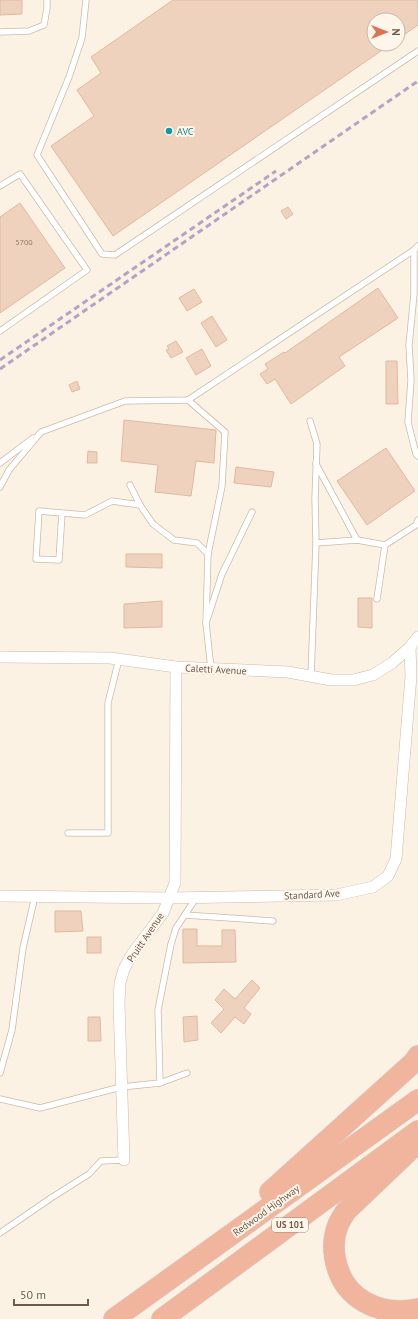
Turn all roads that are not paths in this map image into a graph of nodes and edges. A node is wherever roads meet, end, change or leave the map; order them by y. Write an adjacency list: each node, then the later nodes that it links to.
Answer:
1 (47, 0): 3 (lane)
2 (86, 0): 4 (lane)
3 (0, 32)
4 (418, 52)
5 (0, 186): 7 (lane)
6 (416, 248): 8 (lane); 11 (lane)
7 (0, 331)
8 (188, 400): 10 (lane); 23 (lane)
9 (310, 421): 13 (lane)
10 (41, 432): 12 (lane); 15 (lane)
11 (418, 456)
12 (0, 463)
13 (316, 463): 20 (lane); 21 (lane)
14 (130, 485): 16 (lane)
15 (0, 487)
16 (140, 505): 18 (lane); 23 (lane)
17 (252, 512): 25 (lane)
18 (62, 513): 18 (lane)
19 (418, 520): 22 (lane)
20 (357, 540): 21 (lane); 22 (lane)
21 (316, 543): 32 (lane)
22 (385, 545): 24 (lane)
23 (208, 554): 25 (lane)
24 (377, 599)
25 (206, 623): 31 (lane)
26 (418, 637): 27 (street, Caletti Avenue)
27 (410, 647): 32 (street, Caletti Avenue); 37 (street, Standard Ave)
28 (0, 657): 29 (street, Caletti Avenue)
29 (119, 659): 30 (street, Caletti Avenue); 33 (lane)
30 (176, 667): 31 (street, Caletti Avenue); 36 (street, Pruitt Avenue)
31 (211, 669): 32 (street, Caletti Avenue)
32 (311, 676)
33 (68, 833)
34 (0, 896): 35 (street, Standard Ave)
35 (35, 896): 36 (street, Standard Ave); 42 (lane)
36 (169, 898): 37 (street, Standard Ave); 44 (street, Pruitt Avenue)
37 (197, 898): 38 (lane)
38 (185, 915): 39 (lane); 43 (lane)
39 (273, 921)
40 (418, 1056): 51 (highway)
41 (187, 1073): 43 (lane)
42 (0, 1074)
43 (160, 1083): 44 (lane)
44 (122, 1088): 45 (lane); 49 (street, Pruitt Avenue)
45 (0, 1099)
46 (418, 1100): 51 (highway, Redwood Highway / US 101)
47 (418, 1131): 54 (highway, US 101)
48 (418, 1143): 52 (highway)
49 (124, 1160): 50 (lane)
50 (0, 1233)
51 (193, 1262): 53 (highway, Redwood Highway / US 101)
52 (418, 1309)
53 (114, 1319)
54 (162, 1319)

